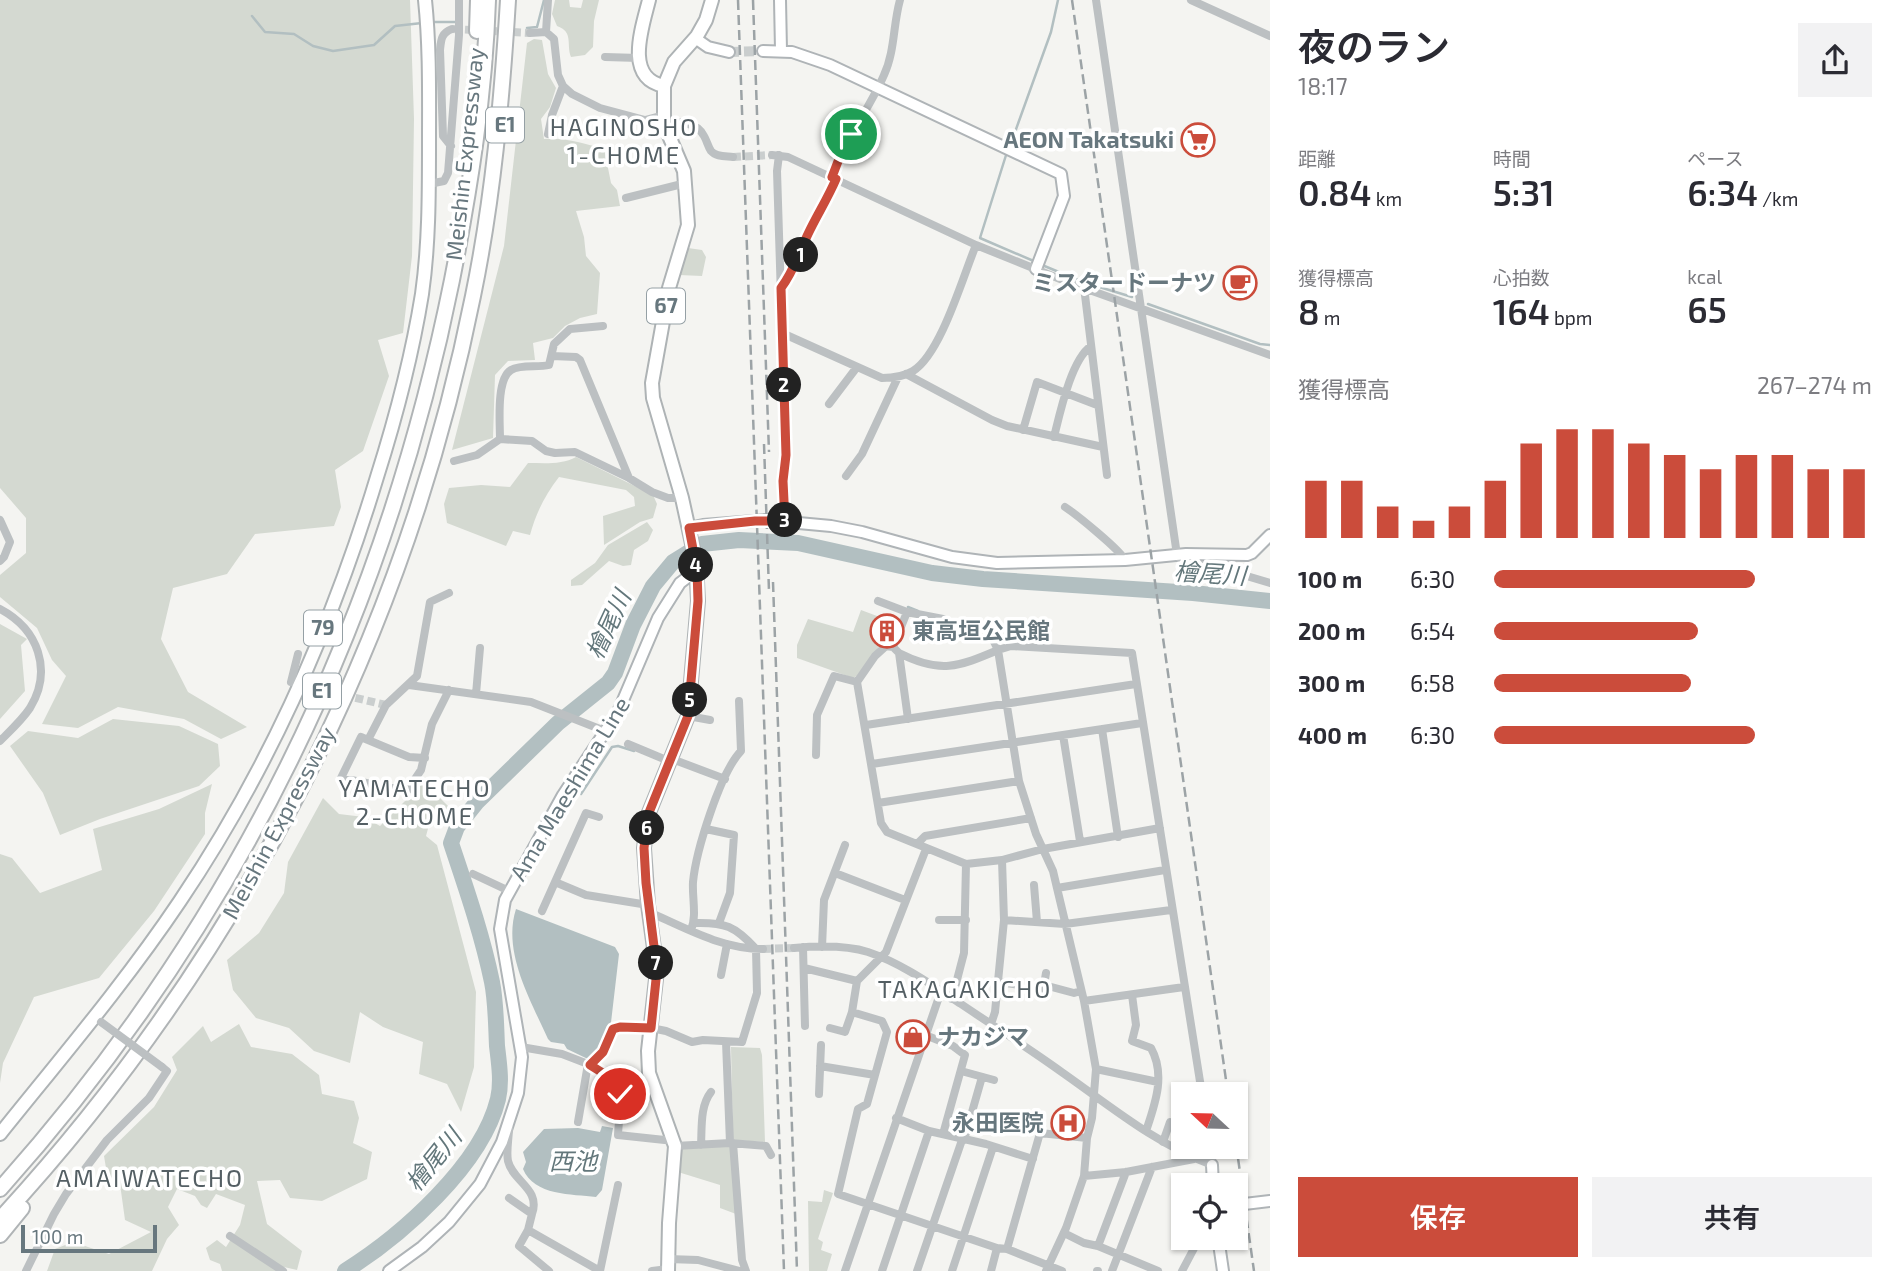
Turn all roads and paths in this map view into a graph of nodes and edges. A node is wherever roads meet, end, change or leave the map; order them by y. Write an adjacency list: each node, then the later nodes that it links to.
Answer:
1 (459, 0): 29 (street)
2 (478, 0): 40 (highway, Meishin Expressway / E1)
3 (488, 0): 40 (highway, Meishin Expressway / E1)
4 (508, 0): 36 (highway, Meishin Expressway / E1)
5 (515, 0): 36 (highway, Meishin Expressway / E1)
6 (548, 0): 15 (street)
7 (649, 0): 23 (main road)
8 (712, 0): 18 (main road, 67)
9 (780, 0): 19 (main road)
10 (900, 0): 26 (street)
11 (1096, 0): 41 (street)
12 (1191, 0): 17 (street)
13 (425, 3): 33 (main road, 79)
14 (452, 29): 29 (street)
15 (546, 32): 16 (street); 24 (street)
16 (530, 33)
17 (1270, 36)
18 (695, 38): 21 (main road); 25 (main road, 67)
19 (781, 50): 20 (main road); 26 (main road)
20 (763, 51)
21 (729, 52)
22 (605, 57): 23 (street)
23 (639, 58): 25 (main road)
24 (563, 86): 27 (street); 28 (street)
25 (664, 86): 27 (main road, 67)
26 (878, 87): 31 (street); 37 (main road)
27 (664, 119): 30 (street); 32 (main road, 67)
28 (548, 134)
29 (451, 146): 33 (street)
30 (733, 157)
31 (834, 178): 35 (street); 39 (street); 39 (street)
32 (686, 183): 34 (street); 60 (main road, 67)
33 (429, 184): 162 (main road, 79)
34 (626, 198)
35 (976, 245): 37 (street); 48 (street)
36 (482, 248): 85 (highway, Meishin Expressway / E1)
37 (1036, 269): 38 (street)
38 (1084, 287): 41 (street); 44 (street)
39 (781, 288): 43 (street)
40 (446, 307): 211 (highway, Meishin Expressway / E1)
41 (1141, 307): 45 (street); 66 (street)
42 (603, 326): 46 (street)
43 (782, 333): 47 (street); 63 (street)
44 (1091, 346): 49 (street); 51 (street)
45 (1270, 355)
46 (552, 356): 54 (street); 59 (street)
47 (857, 367): 48 (street); 50 (street)
48 (902, 375): 52 (street); 58 (street)
49 (1067, 393): 51 (street); 52 (street); 53 (street)
50 (830, 404)
51 (1097, 405): 55 (street)
52 (1023, 430): 53 (street)
53 (1054, 437): 55 (street)
54 (500, 439): 56 (street); 59 (street)
55 (1103, 447): 57 (street)
56 (454, 461)
57 (1107, 475)
58 (846, 476)
59 (629, 478): 60 (street)
60 (682, 498): 64 (main road, 67)
61 (1065, 507): 67 (street)
62 (0, 520): 68 (street)
63 (785, 521): 64 (main road); 67 (main road)
64 (690, 531): 69 (main road, 67)
65 (1270, 535): 66 (main road)
66 (1177, 555): 67 (main road); 70 (street)
67 (1125, 560)
68 (0, 561)
69 (696, 566): 90 (main road, 67); 96 (main road, Ama Maeshima Line)
70 (1270, 583)
71 (449, 593): 84 (street)
72 (878, 601): 74 (street)
73 (0, 609): 100 (street)
74 (907, 612): 75 (street); 78 (street)
75 (943, 618)
76 (987, 626): 79 (street)
77 (480, 648): 87 (street)
78 (896, 650): 79 (street); 82 (street); 91 (street)
79 (998, 650): 83 (street); 89 (street)
80 (298, 654): 81 (street)
81 (291, 682)
82 (857, 682): 94 (street); 101 (street)
83 (1136, 684): 89 (street); 93 (street)
84 (409, 685): 86 (street); 98 (street)
85 (351, 686): 218 (highway, Meishin Expressway / E1); 222 (highway)
86 (449, 690): 87 (street); 105 (street)
87 (476, 694): 96 (street)
88 (739, 701): 108 (street)
89 (1007, 704): 91 (street); 102 (street)
90 (688, 716): 92 (street); 106 (main road, 67)
91 (908, 719): 94 (street)
92 (710, 720)
93 (1142, 723): 95 (street); 113 (street)
94 (866, 725): 107 (street)
95 (1102, 729): 97 (street); 115 (street)
96 (605, 731): 131 (main road, Ama Maeshima Line)
97 (1063, 735): 102 (street); 116 (street)
98 (368, 740): 105 (street); 105 (street)
99 (826, 740): 101 (street)
100 (0, 741)
101 (815, 741): 104 (street)
102 (1012, 743): 107 (street); 109 (street)
103 (628, 744): 106 (street)
104 (816, 755)
105 (425, 758)
106 (671, 761): 108 (street); 133 (main road, 67)
107 (872, 764): 110 (street)
108 (724, 779): 114 (street)
109 (1019, 781): 110 (street); 112 (street)
110 (878, 803): 117 (street)
111 (599, 817): 128 (street)
112 (1031, 818): 117 (street); 120 (street)
113 (1160, 828): 115 (street); 125 (street)
114 (706, 829): 140 (street); 142 (street)
115 (1118, 836): 116 (street)
116 (1080, 841): 120 (street)
117 (917, 844): 119 (street)
118 (845, 845): 122 (street)
119 (926, 849): 124 (street); 132 (street)
120 (1043, 849): 123 (street); 130 (street)
121 (832, 851): 122 (street)
122 (841, 855): 126 (street)
123 (1002, 860): 124 (street); 138 (street)
124 (966, 864): 137 (street)
125 (1165, 870): 130 (street); 134 (street)
126 (835, 873): 132 (street); 144 (street)
127 (473, 874): 131 (street)
128 (555, 882): 133 (street); 135 (street)
129 (1034, 885): 139 (street)
130 (1057, 888): 141 (street)
131 (509, 891): 170 (main road, Ama Maeshima Line)
132 (905, 900): 146 (street)
133 (649, 908): 142 (street); 165 (main road, 67)
134 (1171, 910): 141 (street); 154 (street)
135 (542, 911)
136 (939, 920): 137 (street)
137 (966, 920): 159 (street)
138 (1004, 920): 139 (street); 151 (street)
139 (1037, 922): 141 (street)
140 (719, 923): 142 (street); 145 (street)
141 (1065, 924): 156 (street)
142 (693, 927): 143 (street)
143 (727, 944): 145 (street); 149 (street)
144 (822, 947): 146 (street); 147 (street)
145 (759, 949): 168 (street)
146 (879, 957): 150 (street); 155 (street)
147 (804, 968): 150 (street); 164 (street)
148 (1046, 973): 153 (street)
149 (721, 975)
150 (857, 981): 161 (street)
151 (999, 982): 152 (street); 163 (street)
152 (1020, 985)
153 (1044, 985): 156 (street); 158 (street)
154 (1184, 987): 157 (street); 179 (street)
155 (941, 991): 159 (street); 167 (street)
156 (1081, 991): 160 (street)
157 (1132, 995): 160 (street); 178 (street)
158 (1042, 996)
159 (952, 999): 163 (street)
160 (1084, 1002): 173 (street)
161 (852, 1012): 166 (street); 175 (street)
162 (97, 1020): 191 (main road, 79); 233 (street, bridge)
163 (991, 1024): 182 (street)
164 (805, 1026)
165 (651, 1028): 168 (street); 171 (street); 196 (main road, 67)
166 (830, 1028)
167 (925, 1035): 174 (street); 185 (street)
168 (726, 1042): 197 (street)
169 (821, 1045): 172 (street)
170 (521, 1046): 171 (street); 188 (main road, Ama Maeshima Line)
171 (589, 1065): 184 (street); 196 (street)
172 (820, 1066): 175 (street); 181 (street)
173 (1096, 1069): 178 (street); 182 (street)
174 (961, 1071): 176 (street); 192 (street)
175 (875, 1075): 214 (street)
176 (982, 1077): 177 (street); 194 (street)
177 (994, 1080)
178 (1158, 1082): 189 (street)
179 (1200, 1082)
180 (711, 1092): 198 (street)
181 (820, 1094)
182 (1094, 1096): 189 (street); 193 (street)
183 (572, 1103): 184 (street)
184 (581, 1104): 186 (street)
185 (897, 1118): 190 (street); 214 (street)
186 (578, 1122)
187 (1170, 1122): 195 (street)
188 (508, 1126): 216 (street); 235 (main road, Ama Maeshima Line)
189 (1146, 1131): 195 (street)
190 (929, 1132): 192 (street); 217 (street)
191 (0, 1134)
192 (943, 1134): 194 (street)
193 (1087, 1138): 202 (street); 209 (street)
194 (963, 1140): 200 (street); 219 (street)
195 (1163, 1142): 199 (street)
196 (674, 1143): 198 (street); 231 (main road, 67)
197 (732, 1143): 198 (street); 201 (street); 240 (street)
198 (701, 1145)
199 (1171, 1146)
200 (993, 1147): 202 (street); 224 (street)
201 (771, 1155)
202 (1033, 1159): 227 (street)
203 (1194, 1159): 205 (street); 206 (street)
204 (1211, 1159): 205 (street)
205 (1212, 1165): 208 (main road)
206 (1152, 1167): 207 (street); 230 (street)
207 (1126, 1172): 209 (street); 225 (street)
208 (1212, 1173)
209 (1084, 1176): 221 (street)
210 (618, 1185): 237 (street)
211 (0, 1189)
212 (509, 1198): 216 (street)
213 (1270, 1201): 215 (main road)
214 (867, 1204): 217 (street); 241 (street)
215 (1248, 1204)
216 (532, 1214): 220 (street)
217 (901, 1216): 219 (street); 242 (street)
218 (0, 1219)
219 (932, 1226): 224 (street); 243 (street)
220 (528, 1230): 236 (street); 237 (street)
221 (1063, 1233): 225 (street); 232 (street)
222 (0, 1235)
223 (230, 1236): 234 (street)
224 (963, 1237): 226 (street); 244 (street)
225 (1098, 1246): 230 (street)
226 (997, 1248): 227 (street); 245 (street)
227 (1007, 1249): 232 (street)
228 (1193, 1250): 249 (street)
229 (1220, 1250): 250 (main road)
230 (1119, 1254): 247 (street); 248 (street)
231 (668, 1266): 238 (street); 239 (street)
232 (1047, 1268): 246 (street)
233 (26, 1271)
234 (283, 1271)
235 (389, 1271)
236 (549, 1271)
237 (600, 1271)
238 (652, 1271)
239 (740, 1271)
240 (746, 1271)
241 (845, 1271)
242 (882, 1271)
243 (917, 1271)
244 (952, 1271)
245 (990, 1271)
246 (1062, 1271)
247 (1112, 1271)
248 (1158, 1271)
249 (1182, 1271)
250 (1223, 1271)

